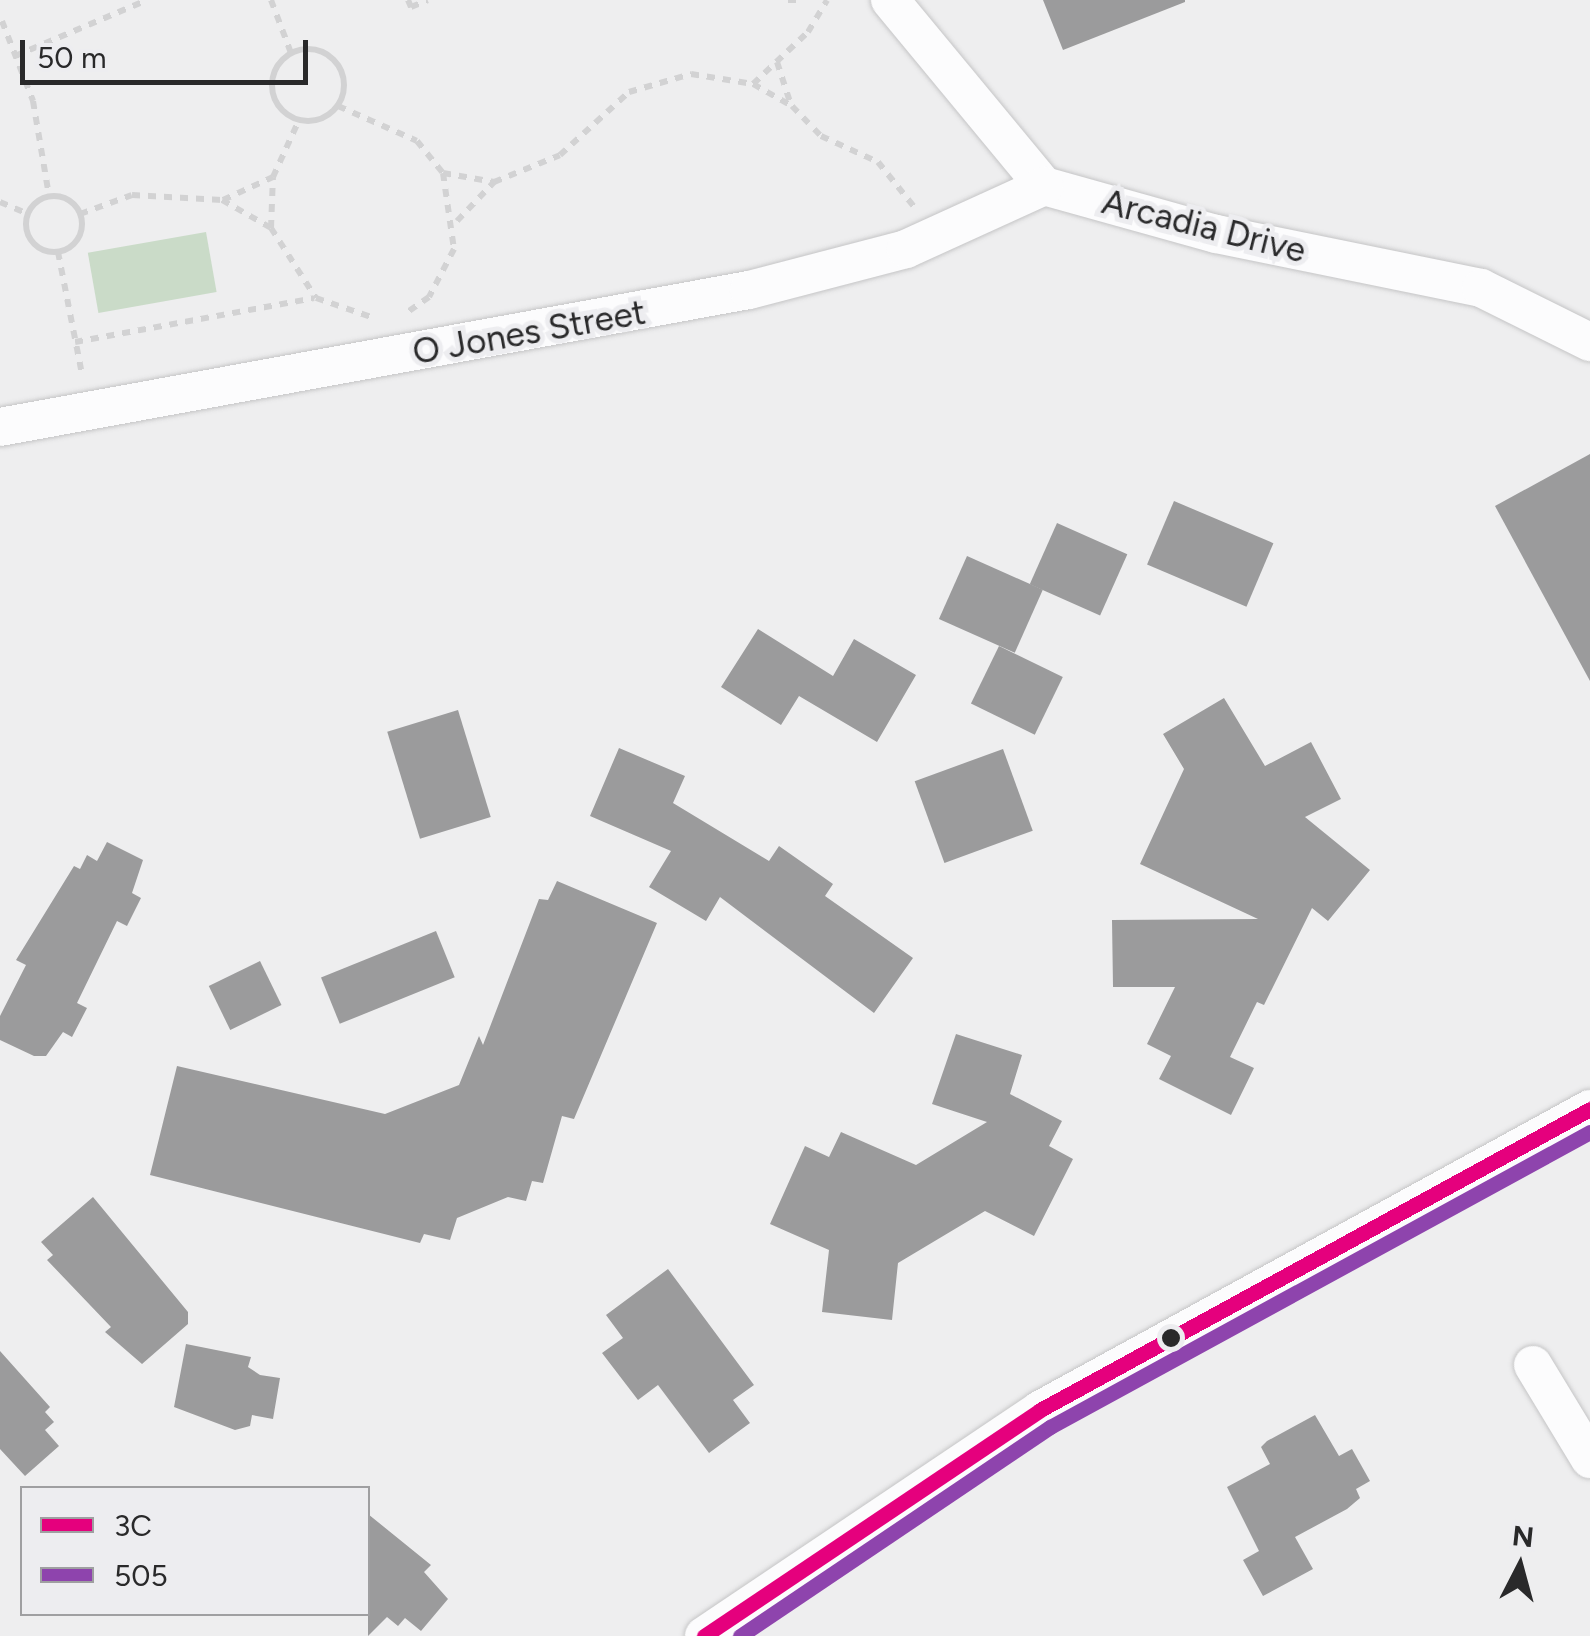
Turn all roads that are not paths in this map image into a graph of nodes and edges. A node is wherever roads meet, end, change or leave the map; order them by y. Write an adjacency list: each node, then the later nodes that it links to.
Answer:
1 (890, 0): 2 (street)
2 (1044, 186): 3 (street, Arcadia Drive); 4 (street, O Jones Street)
3 (1590, 342)
4 (0, 427)
5 (1590, 1110): 8 (street)
6 (1532, 1365): 7 (street)
7 (1590, 1459)
8 (704, 1636)

